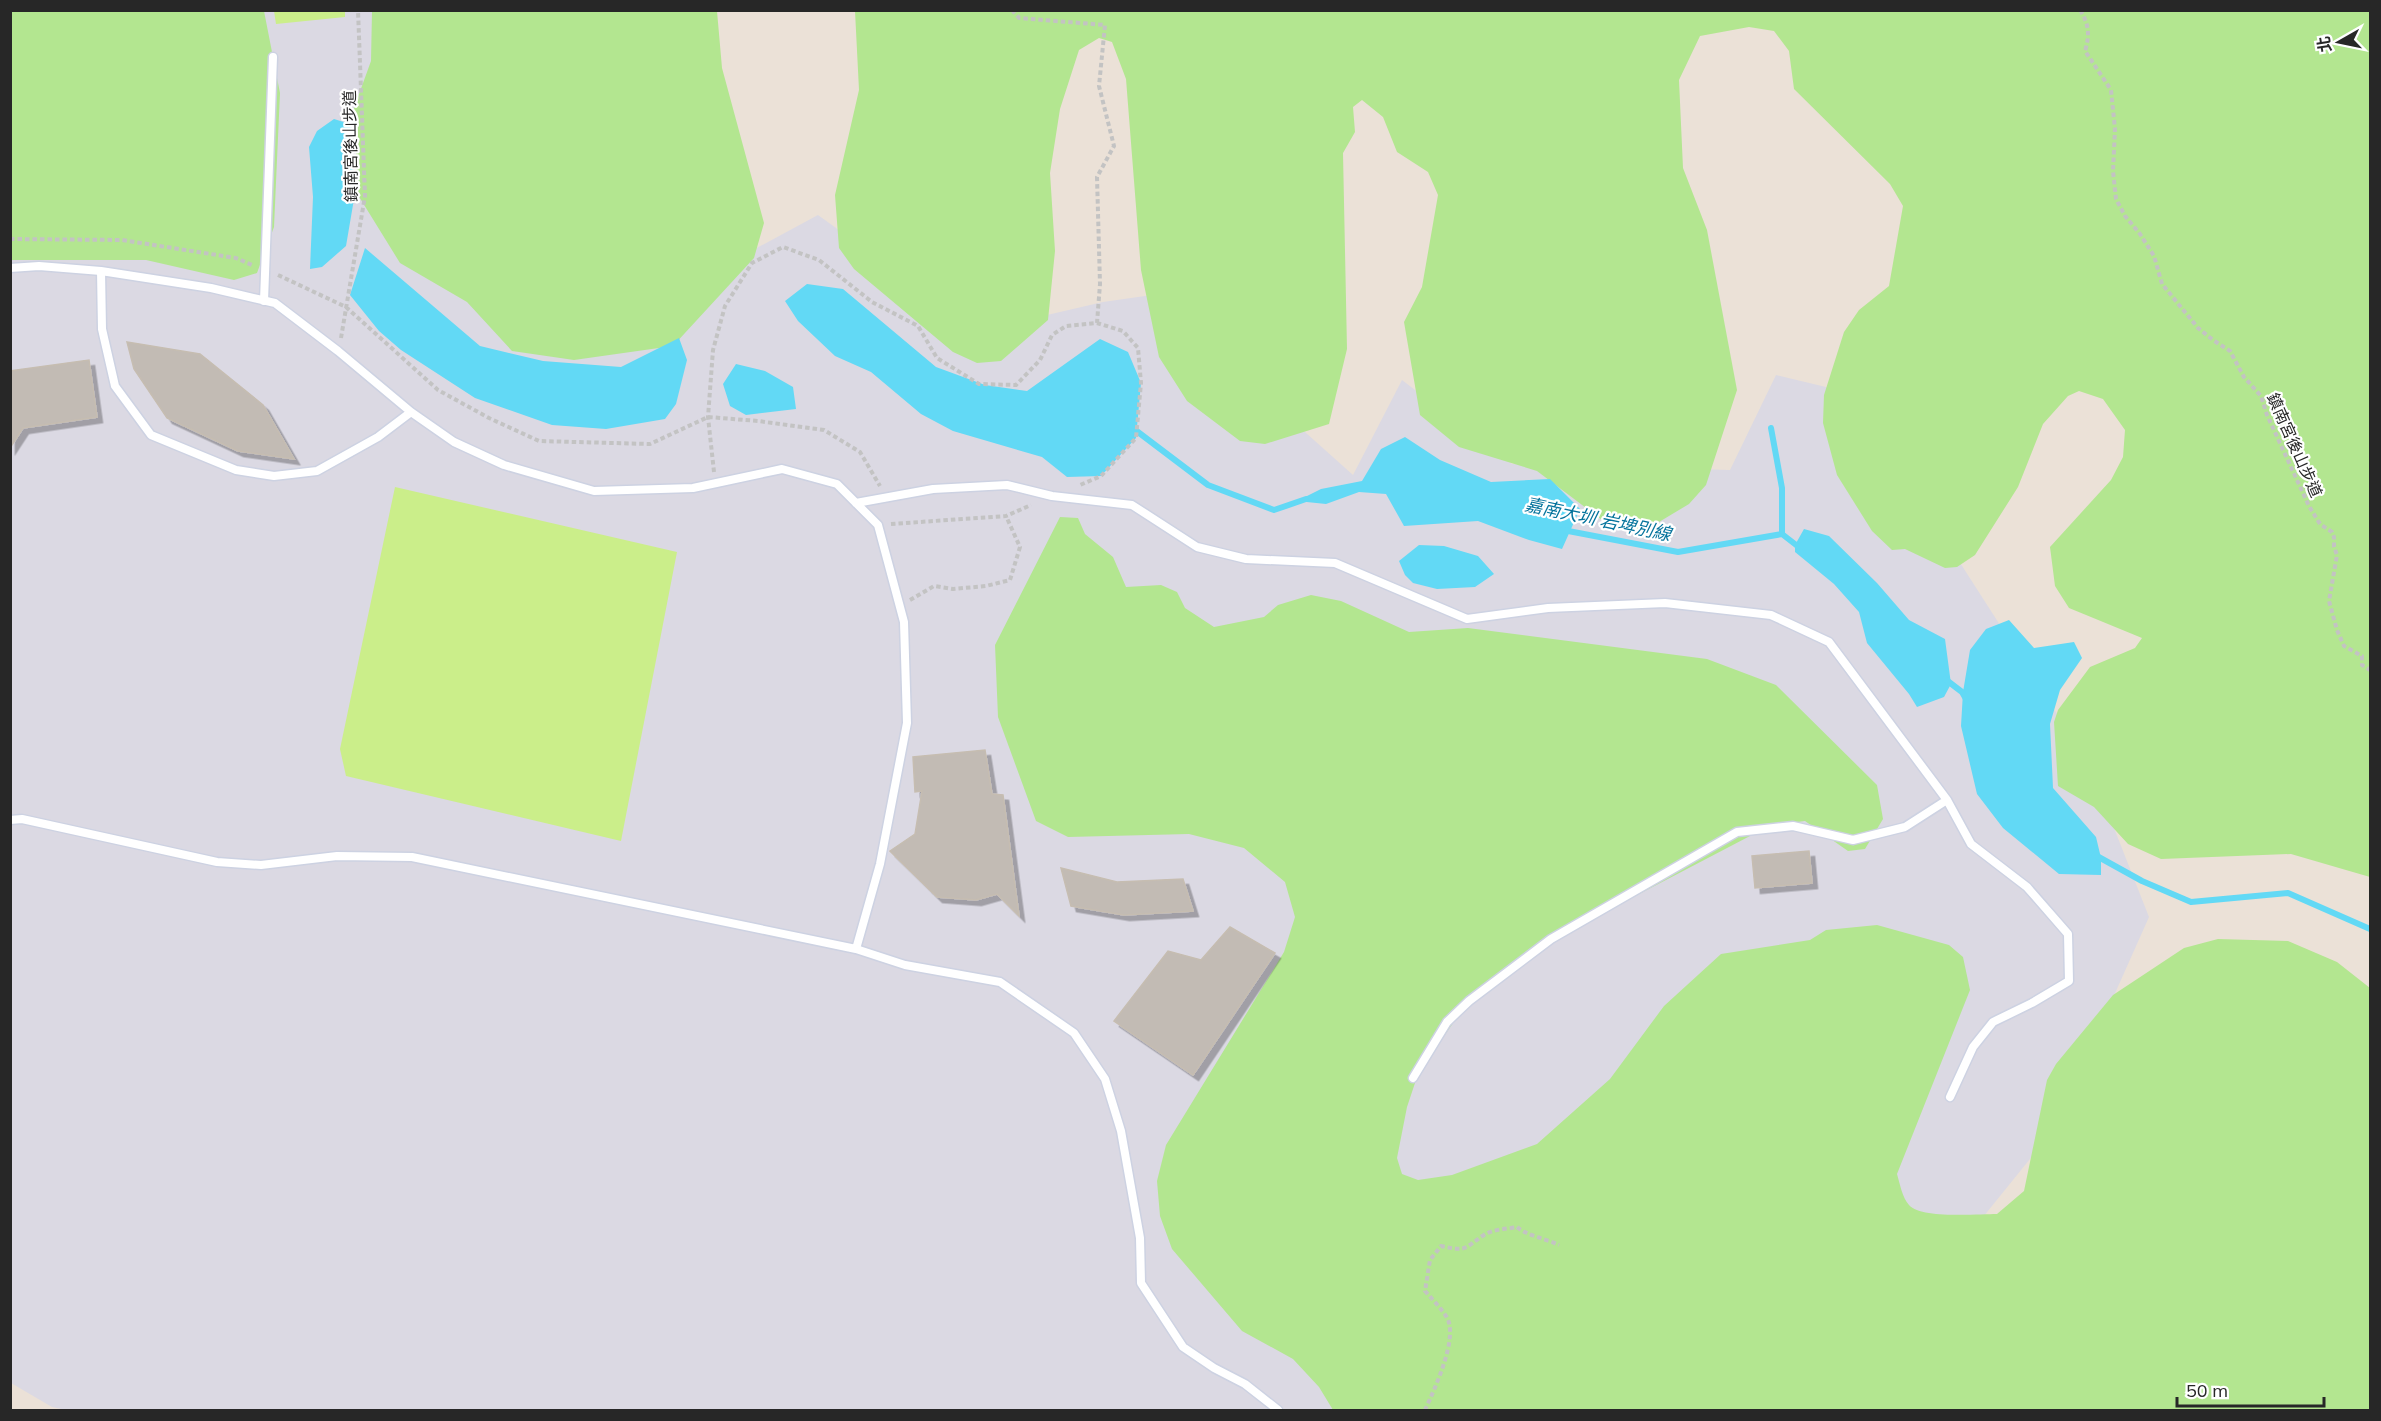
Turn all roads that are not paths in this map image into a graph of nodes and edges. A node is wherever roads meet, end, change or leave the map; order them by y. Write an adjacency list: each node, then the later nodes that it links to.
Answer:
1 (273, 57): 4 (lane)
2 (10, 268): 3 (lane)
3 (101, 271): 4 (lane); 5 (lane)
4 (264, 301): 5 (lane)
5 (411, 412): 6 (lane)
6 (856, 503): 7 (lane); 9 (lane)
7 (1947, 800): 10 (lane); 11 (lane)
8 (10, 820): 9 (lane)
9 (856, 949): 12 (lane)
10 (1413, 1078)
11 (1950, 1097)
12 (1278, 1410)

